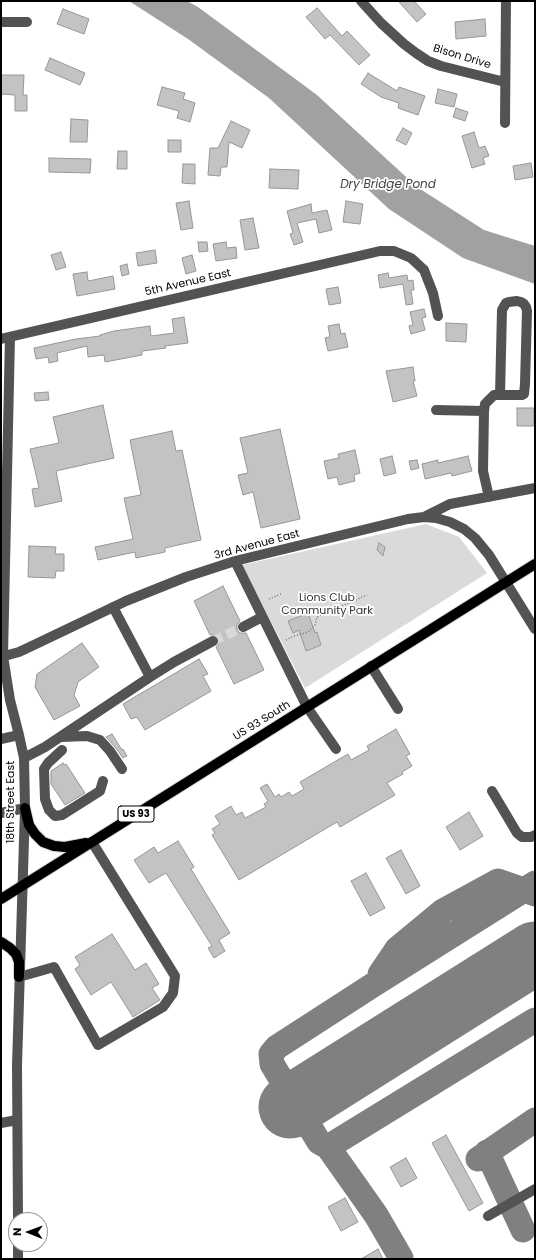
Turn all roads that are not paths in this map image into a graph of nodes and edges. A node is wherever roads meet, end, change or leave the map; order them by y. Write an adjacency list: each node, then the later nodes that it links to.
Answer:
1 (361, 1): 5 (street, Bison Drive)
2 (506, 1): 5 (street)
3 (1, 22): 4 (street)
4 (27, 22)
5 (505, 82): 6 (street)
6 (505, 123)
7 (438, 316): 8 (street, 5th Avenue East)
8 (5, 338): 12 (street, 18th Street East)
9 (500, 395): 9 (street); 11 (street)
10 (436, 410): 11 (street)
11 (484, 411): 14 (street)
12 (4, 473): 24 (street, 18th Street East)
13 (535, 488): 14 (street)
14 (489, 497): 15 (street)
15 (424, 517): 16 (street, 3rd Avenue East); 18 (street, 3rd Avenue East)
16 (236, 561): 19 (street, 3rd Avenue East); 20 (street)
17 (535, 564): 18 (main road, US 93 South / US 93)
18 (505, 582): 22 (street, 3rd Avenue East); 25 (main road, US 93 South / US 93)
19 (113, 607): 24 (street, 3rd Avenue East); 26 (street)
20 (262, 617): 21 (street); 27 (street)
21 (243, 627)
22 (535, 630)
23 (213, 641): 26 (street)
24 (2, 656): 29 (street, 18th Street East)
25 (371, 666): 27 (main road, US 93 South / US 93); 28 (street)
26 (150, 677): 30 (street)
27 (307, 707): 32 (street); 41 (main road, US 93 South / US 93)
28 (398, 709)
29 (19, 735): 31 (street); 34 (street, 18th Street East)
30 (61, 737): 34 (street); 35 (street)
31 (1, 739)
32 (336, 749)
33 (62, 750): 36 (street)
34 (24, 758): 38 (street, 18th Street East)
35 (122, 769)
36 (102, 781)
37 (492, 791): 40 (street)
38 (25, 808): 39 (street); 41 (main road); 42 (street, 18th Street East)
39 (1, 814)
40 (535, 835)
41 (92, 842): 42 (main road, US 93 South / US 93); 45 (street)
42 (22, 886): 43 (main road, US 93 South / US 93); 45 (street, 18th Street East)
43 (1, 899)
44 (1, 942): 45 (main road)
45 (19, 977): 46 (street, 18th Street East)
46 (17, 1120): 47 (street); 49 (street, 18th Street East)
47 (1, 1123)
48 (535, 1189): 50 (street)
49 (18, 1212)
50 (488, 1216)

